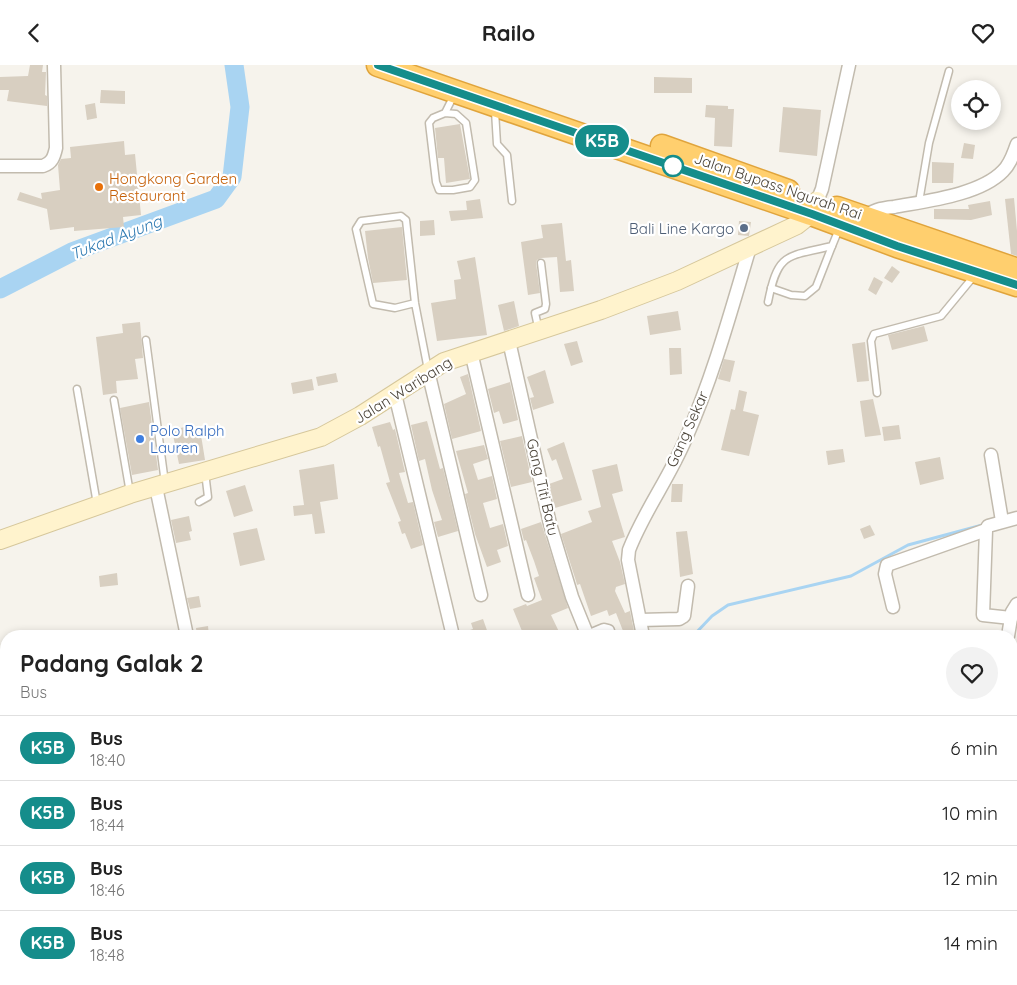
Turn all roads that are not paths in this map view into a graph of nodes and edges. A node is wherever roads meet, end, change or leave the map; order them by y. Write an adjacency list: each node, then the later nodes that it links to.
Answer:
1 (54, 65): 11 (street)
2 (378, 65): 6 (highway, Jalan Bypass Ngurah Rai)
3 (425, 65): 14 (highway, Jalan Bypass Ngurah Rai)
4 (849, 65): 14 (street)
5 (949, 71): 13 (lane)
6 (456, 92): 7 (highway, Jalan Bypass Ngurah Rai); 8 (lane)
7 (494, 105): 12 (lane); 14 (highway, Jalan Bypass Ngurah Rai)
8 (445, 113): 8 (lane)
9 (1017, 144): 10 (street)
10 (1014, 160): 13 (street)
11 (0, 166)
12 (512, 201)
13 (919, 202): 15 (street)
14 (814, 207): 15 (highway, Jalan Bypass Ngurah Rai); 16 (street, Jalan Waribang)
15 (849, 230): 18 (highway, Jalan Bypass Ngurah Rai); 19 (highway, Jalan Bypass Ngurah Rai); 20 (lane); 20 (lane)
16 (750, 247): 23 (street, Jalan Waribang); 48 (street, Gang Sekar)
17 (541, 263): 23 (lane)
18 (976, 273): 19 (highway, Jalan Bypass Ngurah Rai); 29 (lane)
19 (1016, 283)
20 (771, 288): 21 (lane)
21 (768, 302)
22 (415, 303): 22 (lane); 27 (lane)
23 (539, 331): 25 (street, Jalan Waribang)
24 (146, 340): 34 (lane)
25 (509, 341): 26 (street, Jalan Waribang); 51 (street, Gang Titi Batu)
26 (471, 352): 27 (street, Jalan Waribang); 44 (street)
27 (428, 371): 30 (street, Jalan Waribang); 43 (street)
28 (77, 389): 37 (lane)
29 (877, 393)
30 (395, 394): 33 (street, Jalan Waribang); 50 (street)
31 (114, 400): 35 (lane)
32 (991, 455): 39 (street)
33 (205, 472): 34 (street, Jalan Waribang); 36 (lane)
34 (161, 486): 35 (street, Jalan Waribang); 49 (street)
35 (130, 494): 37 (street, Jalan Waribang)
36 (199, 503)
37 (97, 505): 41 (street, Jalan Waribang)
38 (1017, 518): 39 (street)
39 (1002, 521): 40 (street)
40 (986, 530): 46 (street); 47 (street)
41 (0, 540)
42 (688, 586): 48 (street)
43 (481, 595)
44 (528, 595)
45 (1017, 604): 47 (street)
46 (893, 607)
47 (1011, 618): 53 (street)
48 (640, 620): 52 (street, Gang Sekar)
49 (186, 630)
50 (452, 630)
51 (584, 630)
52 (642, 630)
53 (1009, 630)

